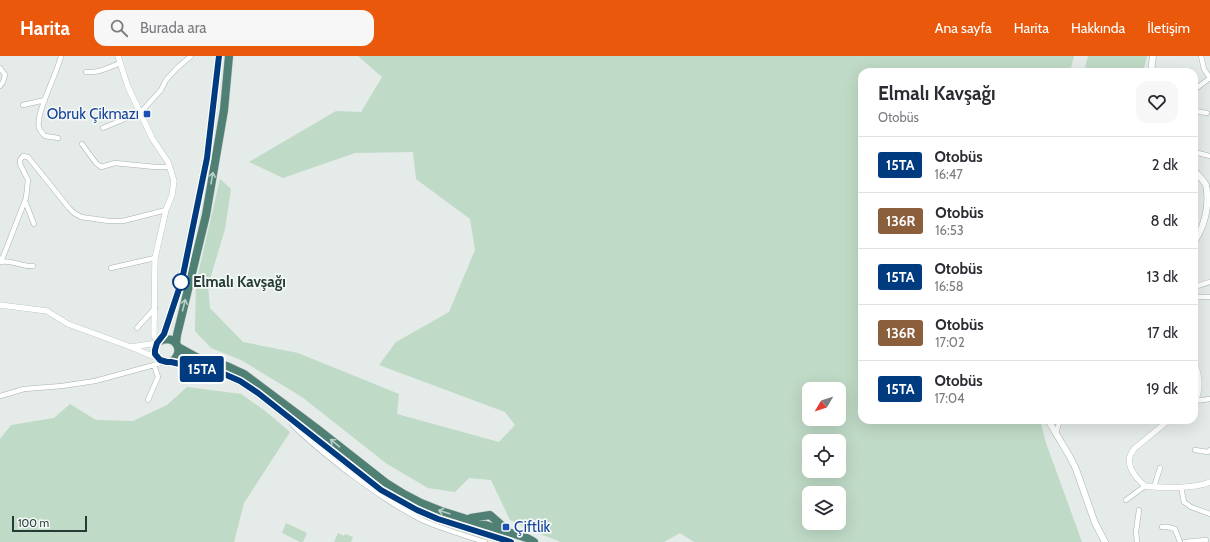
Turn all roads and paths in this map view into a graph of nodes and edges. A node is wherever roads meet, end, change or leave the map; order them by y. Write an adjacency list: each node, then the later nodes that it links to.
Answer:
1 (61, 56): 15 (street)
2 (118, 56): 8 (street)
3 (191, 56): 17 (street)
4 (219, 56): 43 (highway)
5 (229, 56): 44 (highway, one-way to 5)
6 (1153, 56): 10 (main road)
7 (1201, 56): 12 (street)
8 (120, 64): 11 (street); 17 (street)
9 (0, 68): 13 (street)
10 (1152, 68)
11 (86, 72)
12 (1210, 78): 14 (street)
13 (0, 86)
14 (1198, 87)
15 (45, 100): 16 (street); 21 (street)
16 (23, 105)
17 (141, 112): 20 (street); 25 (street)
18 (1198, 112): 19 (street)
19 (1207, 113)
20 (103, 128)
21 (58, 138)
22 (82, 144): 25 (street)
23 (1198, 153): 24 (street)
24 (1210, 156)
25 (169, 167): 29 (street)
26 (1198, 175): 28 (main road)
27 (25, 201): 29 (street); 30 (street); 33 (street)
28 (1210, 208): 31 (main road)
29 (166, 210): 32 (street)
30 (34, 224)
31 (1198, 236)
32 (155, 258): 35 (street); 41 (street)
33 (0, 261): 34 (street)
34 (33, 266)
35 (111, 268)
36 (1210, 282): 37 (street)
37 (1198, 286)
38 (1210, 297): 39 (street)
39 (1198, 298)
40 (0, 304): 45 (street)
41 (155, 308): 42 (street); 43 (street)
42 (137, 328)
43 (158, 342): 44 (highway); 45 (street); 46 (highway)
44 (177, 345): 46 (highway); 69 (highway, one-way to 44)
45 (131, 347): 46 (street)
46 (161, 362): 49 (street); 51 (street); 53 (highway)
47 (1198, 377): 48 (street)
48 (1198, 389)
49 (0, 396)
50 (1210, 399): 52 (street)
51 (148, 400)
52 (1198, 401)
53 (275, 407): 69 (highway); 71 (street)
54 (1050, 424): 57 (main road)
55 (1059, 424): 57 (street)
56 (1164, 424): 62 (street)
57 (1056, 433): 73 (main road)
58 (1195, 450): 59 (street)
59 (1210, 450)
60 (1160, 468): 63 (street)
61 (1210, 482): 64 (street)
62 (1145, 486): 63 (street); 65 (street)
63 (1154, 487): 64 (street)
64 (1181, 487): 67 (street)
65 (1126, 500)
66 (1139, 510): 74 (street)
67 (1210, 514)
68 (1162, 527): 75 (street)
69 (512, 538): 72 (highway)
70 (1206, 540): 76 (street)
71 (485, 542)
72 (534, 542)
73 (1105, 542)
74 (1137, 542)
75 (1180, 542)
76 (1185, 542)

